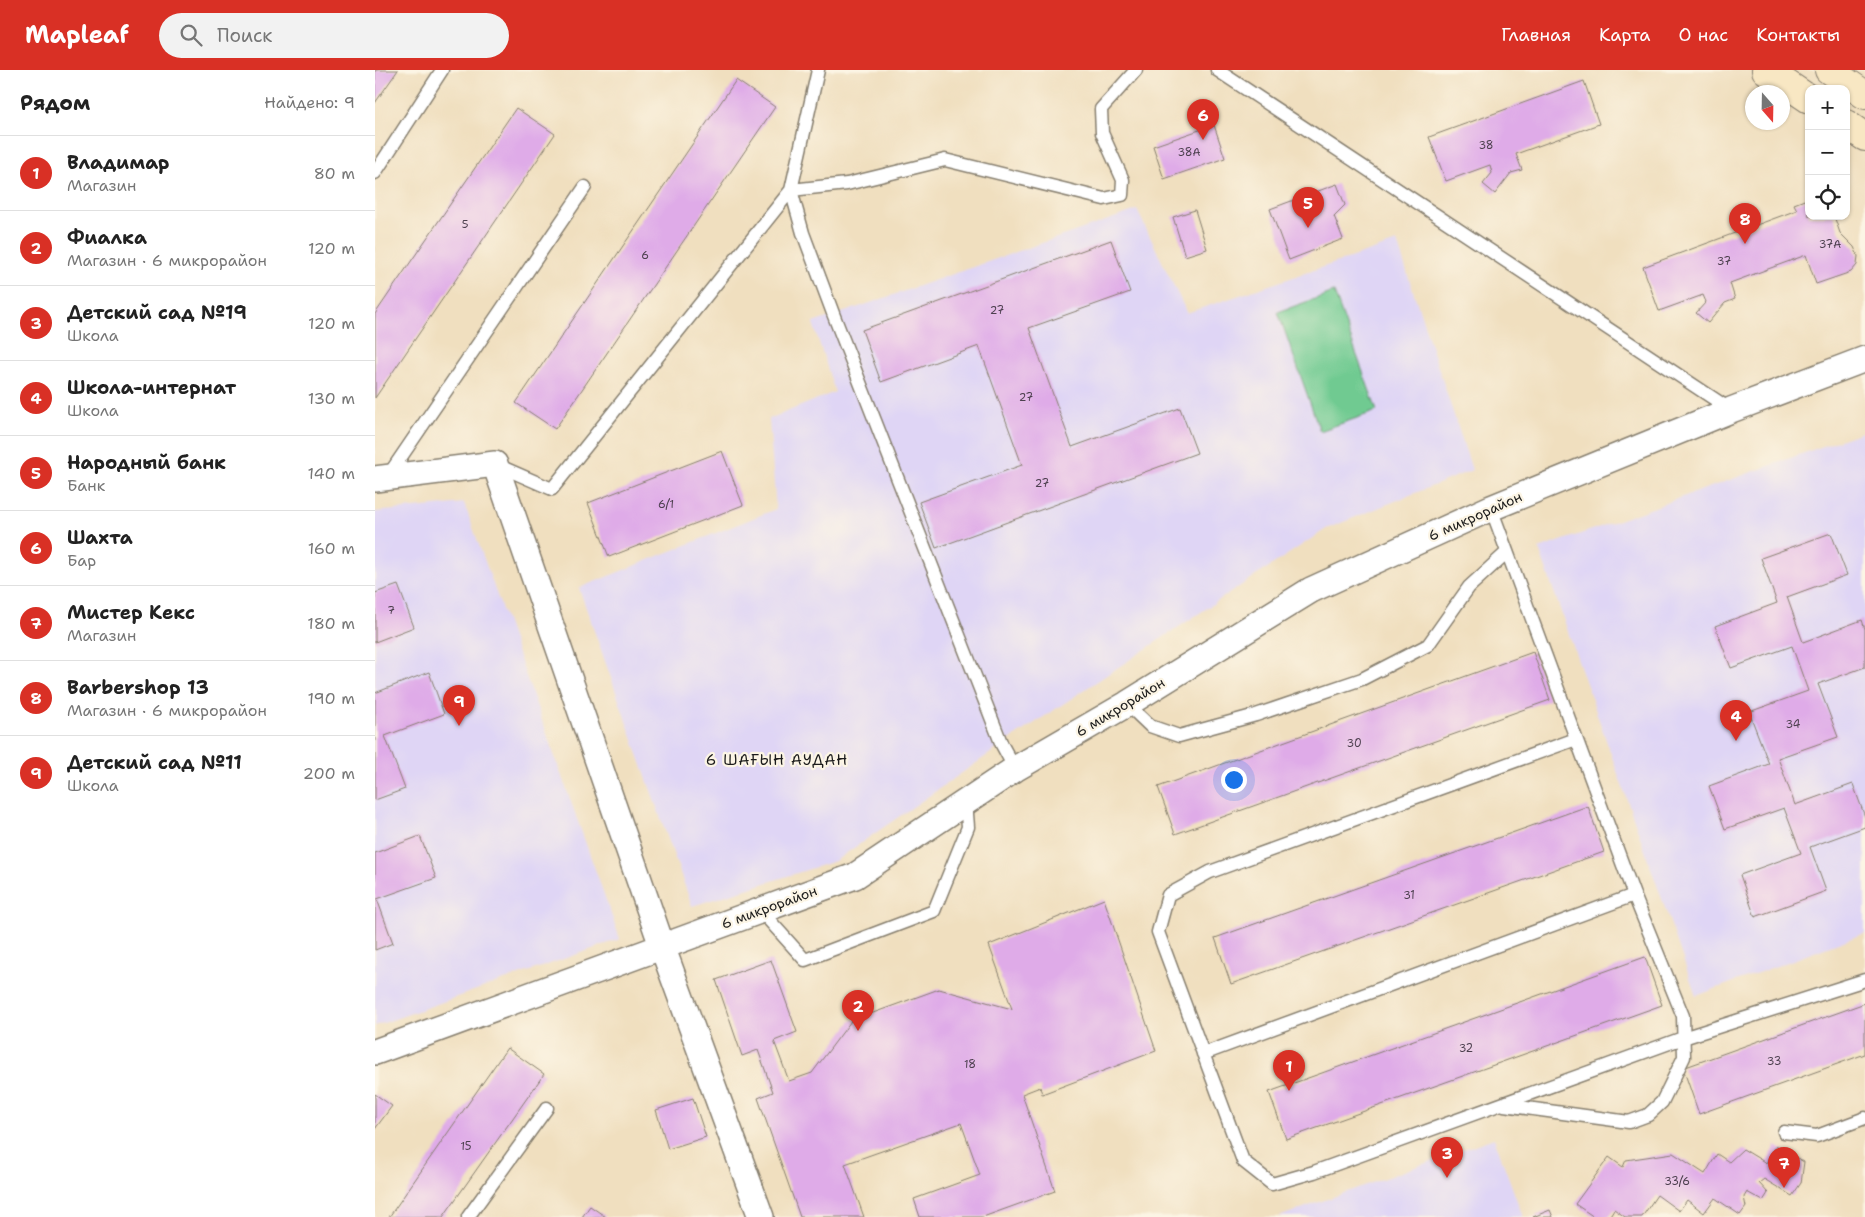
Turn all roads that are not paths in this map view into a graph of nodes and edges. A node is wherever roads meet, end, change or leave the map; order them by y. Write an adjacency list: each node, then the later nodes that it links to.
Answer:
1 (442, 70): 11 (lane)
2 (818, 70): 13 (lane)
3 (1136, 70): 13 (lane)
4 (1217, 70): 15 (lane)
5 (1766, 70): 8 (main road)
6 (1829, 70): 7 (main road)
7 (1865, 95)
8 (1805, 96)
9 (1850, 127): 10 (main road)
10 (1865, 137)
11 (375, 173)
12 (585, 187): 17 (lane)
13 (791, 190): 16 (lane); 22 (lane)
14 (1865, 359): 15 (street, 6 микрорайон)
15 (1731, 410): 18 (street, 6 микрорайон)
16 (495, 464): 17 (street); 26 (street)
17 (381, 478)
18 (1491, 508): 19 (lane); 20 (street, 6 микрорайон)
19 (1506, 553): 20 (lane); 21 (lane)
20 (1127, 704): 22 (street, 6 микрорайон)
21 (1576, 739): 24 (lane); 30 (lane)
22 (1015, 769): 23 (street, 6 микрорайон)
23 (966, 801): 25 (street, 6 микрорайон); 25 (lane)
24 (1634, 895): 28 (lane); 30 (lane)
25 (760, 910): 26 (street, 6 микрорайон)
26 (662, 946): 29 (street, 6 микрорайон); 36 (street)
27 (1865, 980): 28 (lane)
28 (1683, 1038): 31 (lane); 31 (lane)
29 (375, 1052)
30 (1203, 1054): 31 (lane)
31 (1501, 1104)
32 (547, 1108): 35 (lane)
33 (1865, 1118): 34 (lane)
34 (1784, 1132)
35 (468, 1217)
36 (761, 1217)

